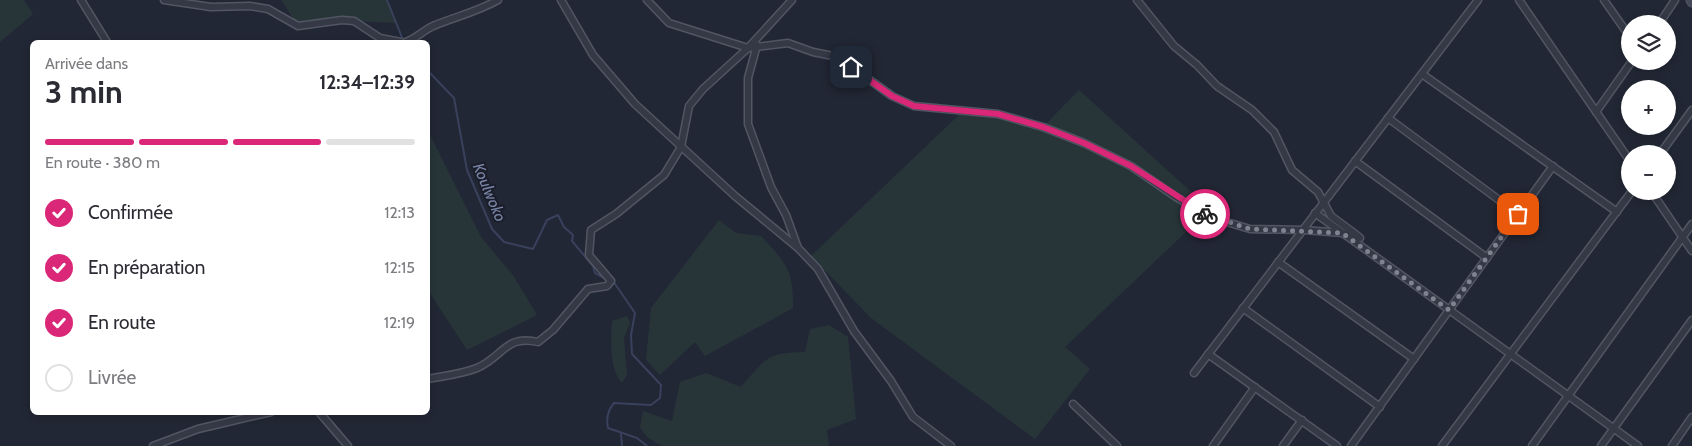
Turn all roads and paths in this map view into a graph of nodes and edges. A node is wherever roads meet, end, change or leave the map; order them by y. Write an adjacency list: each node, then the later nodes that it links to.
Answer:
1 (81, 0): 15 (street)
2 (164, 0): 16 (street)
3 (498, 0): 17 (street)
4 (561, 0): 26 (street)
5 (647, 0): 19 (street)
6 (792, 0): 14 (street)
7 (1137, 0): 32 (street)
8 (1478, 0): 21 (street)
9 (1519, 0): 23 (street)
10 (1604, 0): 13 (street)
11 (1676, 0): 12 (street)
12 (1665, 15)
13 (1621, 24)
14 (759, 36): 18 (street); 19 (street)
15 (107, 40)
16 (390, 40)
17 (411, 40)
18 (756, 47): 19 (street); 37 (street); 41 (street)
19 (748, 48): 26 (street)
20 (1626, 70): 23 (street)
21 (1422, 74): 24 (street); 29 (street)
22 (1692, 110): 25 (street)
23 (1596, 112): 27 (street)
24 (1388, 118): 28 (street); 35 (street)
25 (1667, 145)
26 (681, 146): 41 (street); 53 (street)
27 (1621, 148)
28 (1355, 161): 32 (street); 44 (street)
29 (1553, 166): 33 (street); 35 (street)
30 (1626, 200): 33 (street)
31 (1657, 200): 39 (street)
32 (1324, 201): 34 (street); 40 (street)
33 (1617, 212): 50 (street)
34 (1315, 213): 37 (street); 38 (street)
35 (1518, 214): 44 (street)
36 (1692, 224): 39 (street)
37 (1303, 230): 38 (street); 45 (street)
38 (1342, 233): 40 (street); 42 (street)
39 (1682, 237): 43 (street); 55 (street)
40 (1360, 238): 42 (street)
41 (798, 248): 65 (street)
42 (1366, 250): 47 (street)
43 (1692, 251)
44 (1487, 258): 47 (street)
45 (1278, 262): 46 (street); 51 (street)
46 (1242, 308): 49 (street); 57 (street)
47 (1449, 310): 50 (street); 51 (street)
48 (1692, 320): 62 (street)
49 (1208, 354): 52 (street); 54 (street)
50 (1510, 354): 55 (street); 71 (street)
51 (1414, 359): 57 (street)
52 (1194, 373)
53 (430, 379)
54 (1255, 387): 61 (street); 67 (street)
55 (1568, 396): 62 (street); 72 (street)
56 (1073, 404): 66 (street)
57 (1380, 406): 70 (street)
58 (258, 415): 63 (street)
59 (322, 415): 64 (street)
60 (1692, 417): 75 (street)
61 (1302, 420): 68 (street); 69 (street)
62 (1614, 429): 73 (street); 74 (street)
63 (152, 446)
64 (348, 446)
65 (951, 446)
66 (1117, 446)
67 (1213, 446)
68 (1283, 446)
69 (1337, 446)
70 (1351, 446)
71 (1442, 446)
72 (1532, 446)
73 (1602, 446)
74 (1638, 446)
75 (1672, 446)

